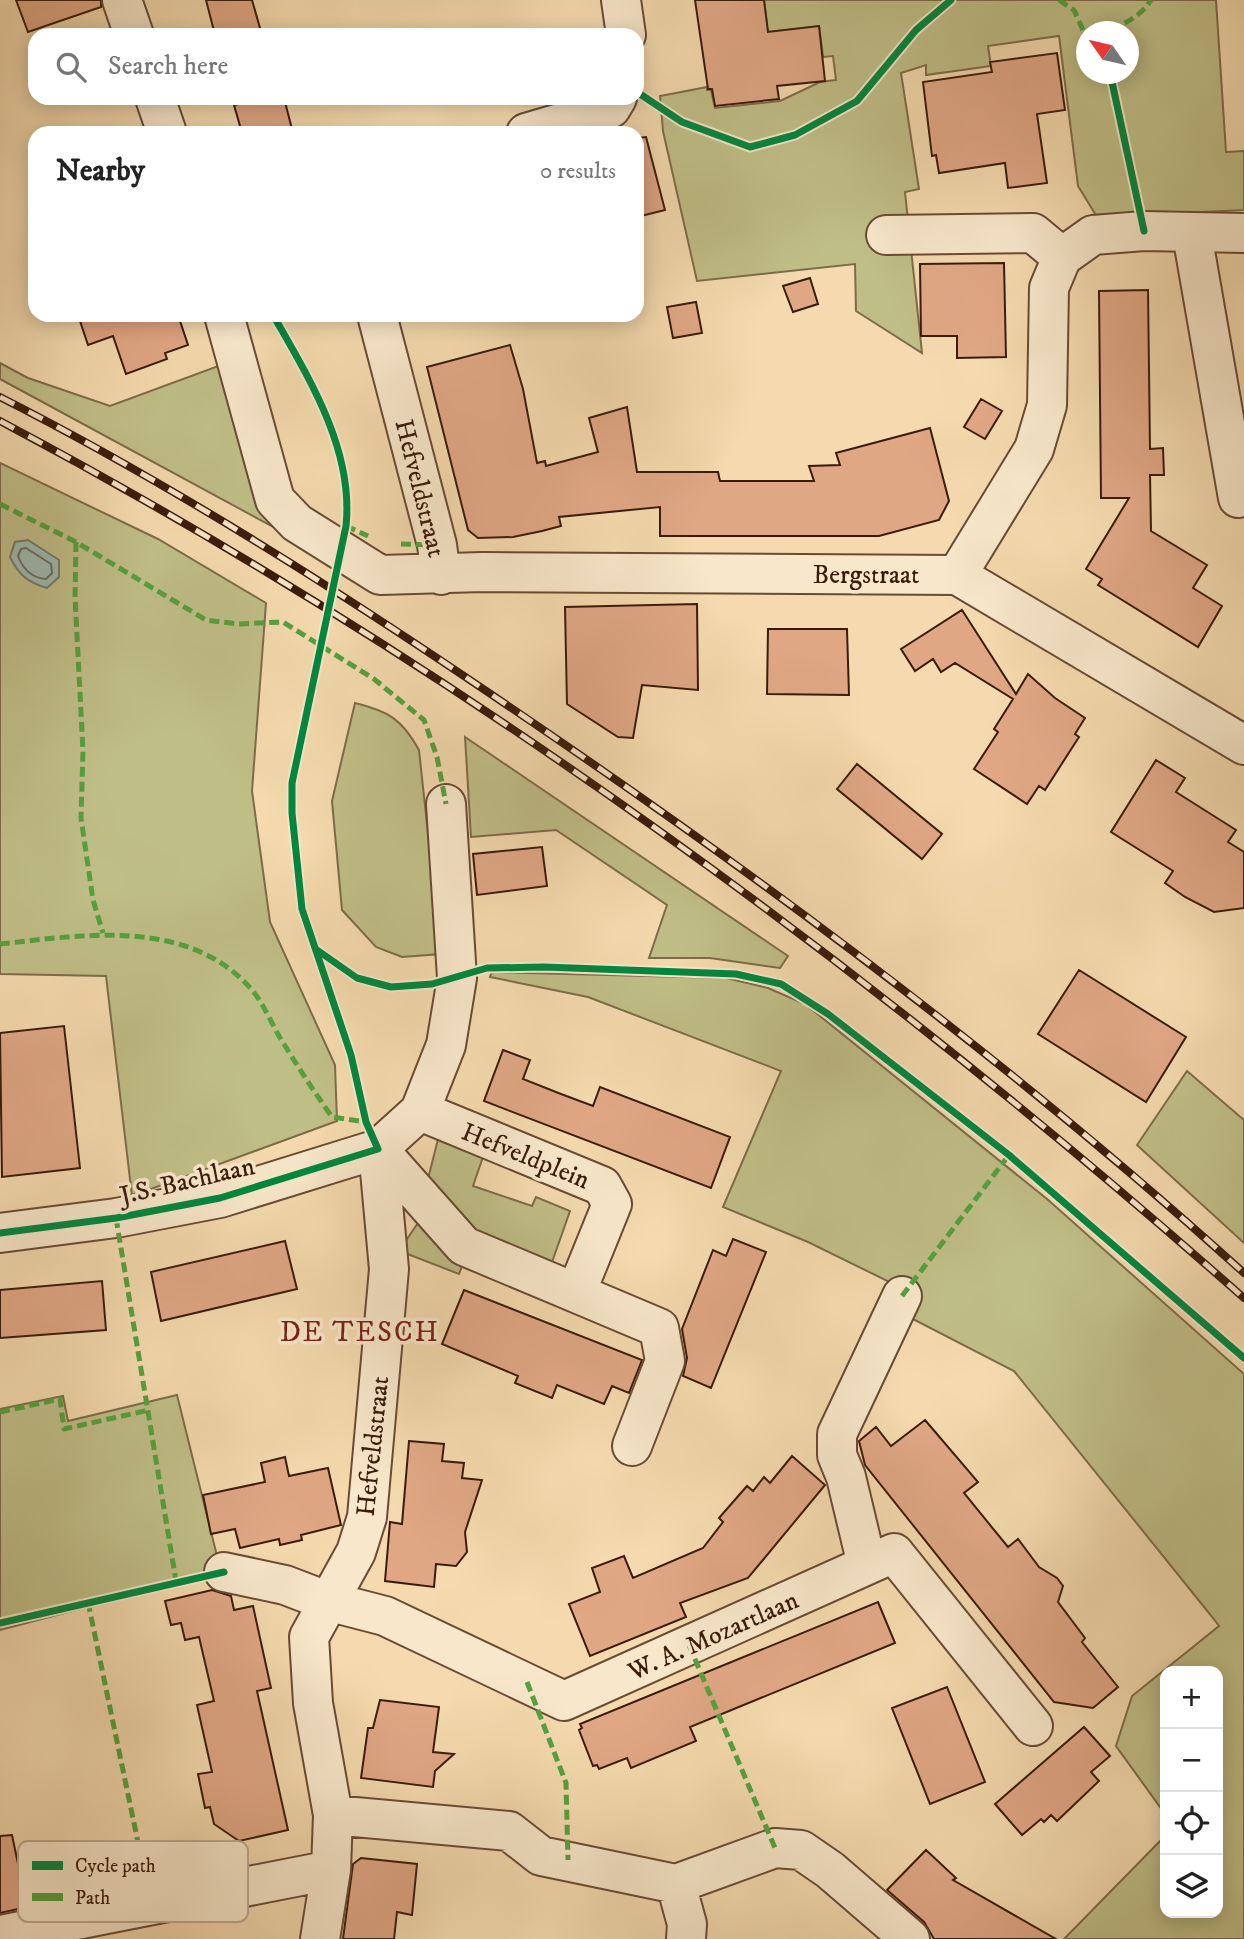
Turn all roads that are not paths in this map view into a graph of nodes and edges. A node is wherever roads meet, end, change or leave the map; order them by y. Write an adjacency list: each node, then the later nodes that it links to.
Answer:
1 (122, 0): 3 (street)
2 (621, 0): 4 (street)
3 (132, 28)
4 (625, 28)
5 (157, 105): 7 (street)
6 (613, 105): 8 (street)
7 (165, 126)
8 (550, 126)
9 (1244, 233): 11 (street)
10 (886, 234): 12 (street)
11 (1192, 234): 12 (street); 15 (street)
12 (1062, 257): 17 (street)
13 (226, 322): 16 (street, Hefveldstraat)
14 (379, 322): 16 (street, Hefveldstraat)
15 (1238, 498)
16 (441, 575): 17 (street, Bergstraat)
17 (957, 575): 18 (street, Bergstraat)
18 (1244, 745)
19 (446, 804): 20 (street)
20 (420, 1111): 21 (street); 23 (street, Hefveldplein)
21 (378, 1149): 22 (street, J.S. Bachlaan); 23 (street); 28 (street, Hefveldstraat)
22 (0, 1233)
23 (576, 1293): 25 (street)
24 (902, 1296): 26 (street)
25 (632, 1446)
26 (867, 1565): 28 (street, W. A. Mozartlaan); 29 (street, W. A. Mozartlaan)
27 (224, 1572): 28 (street)
28 (327, 1601): 30 (street, Hefveldstraat)
29 (1033, 1726)
30 (333, 1815): 31 (street, Hefveldstraat); 32 (street)
31 (331, 1870): 33 (street); 36 (street, Hefveldstraat)
32 (676, 1884): 37 (street); 38 (street)
33 (248, 1886)
34 (66, 1922): 35 (street)
35 (0, 1935)
36 (320, 1939)
37 (686, 1939)
38 (910, 1939)

